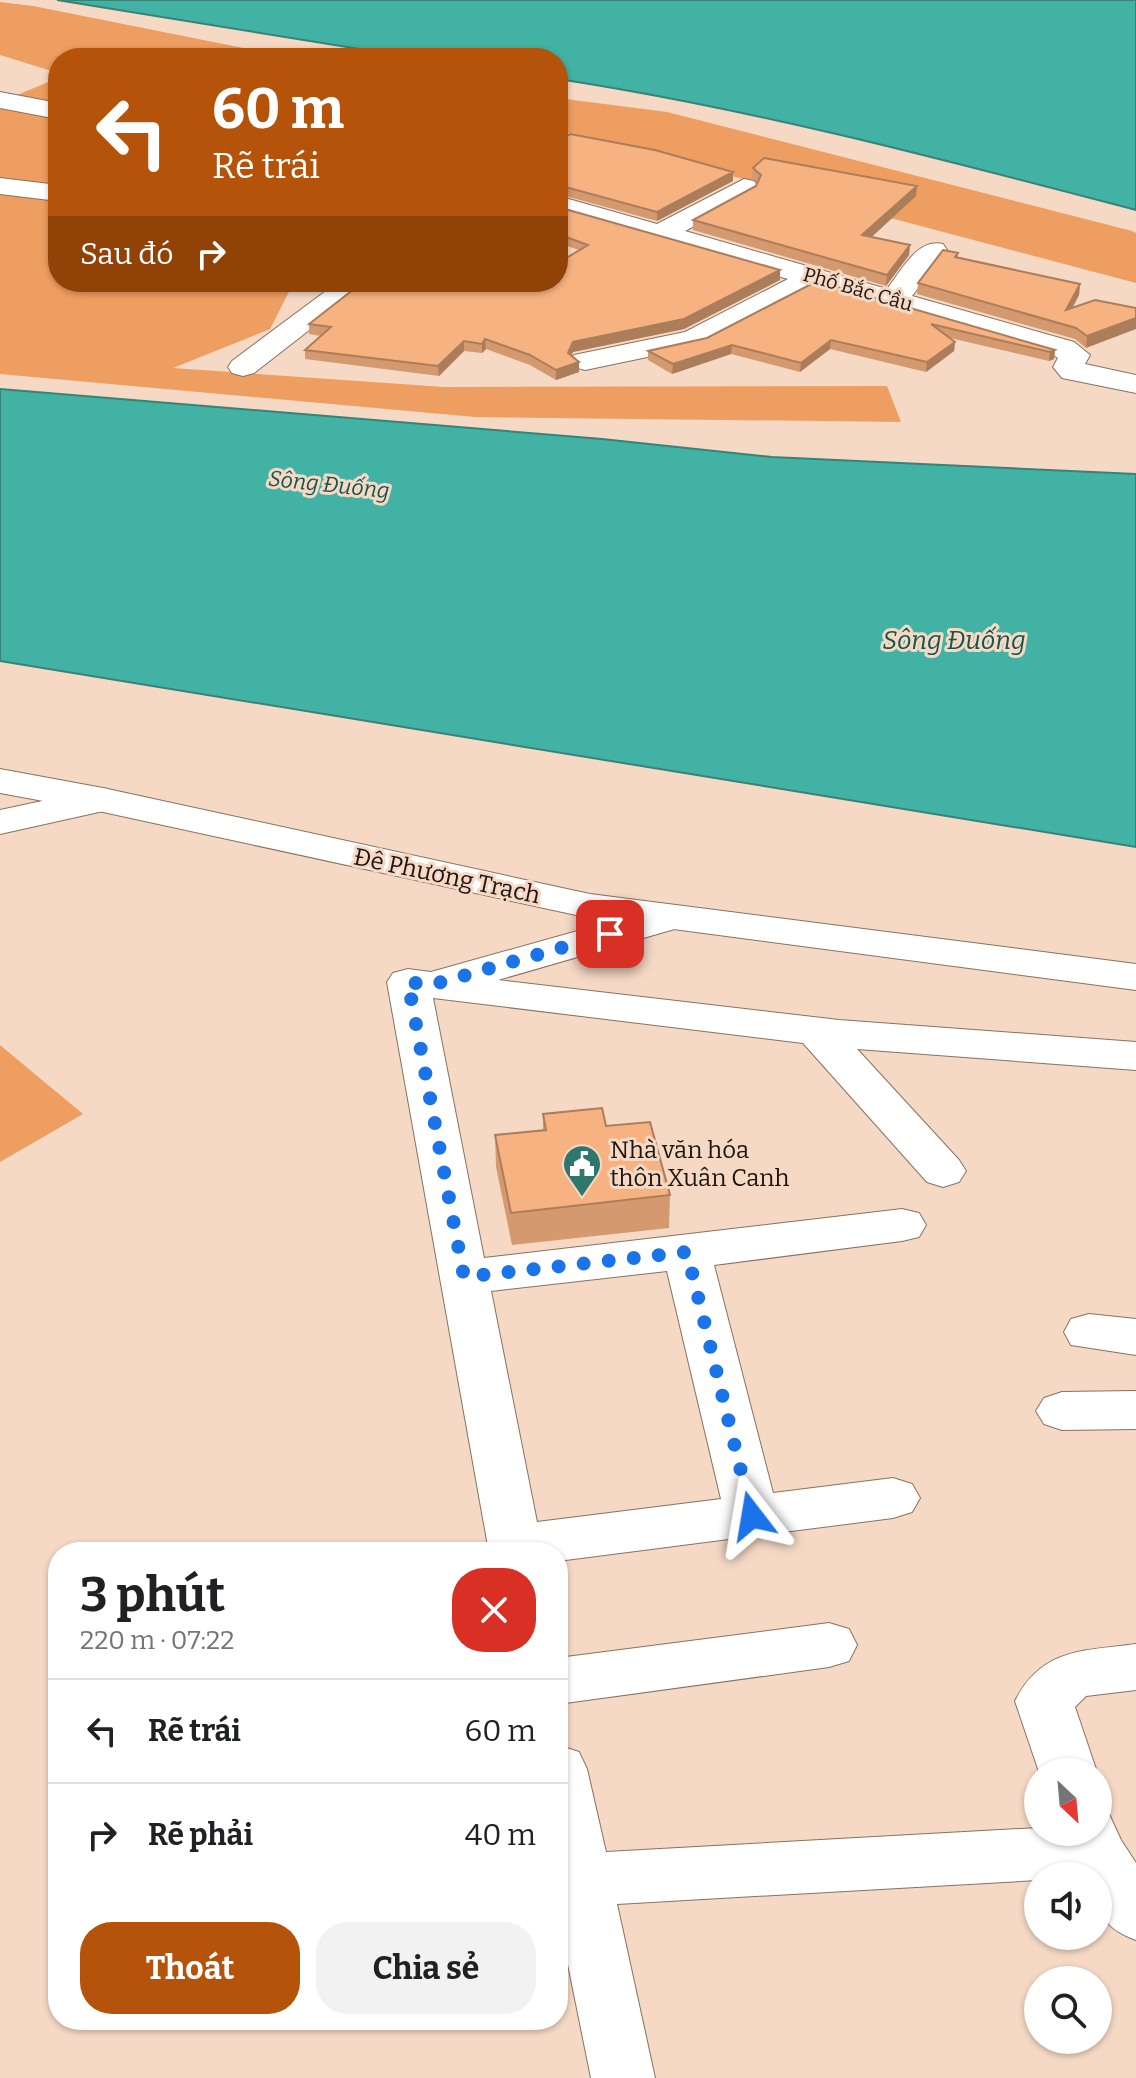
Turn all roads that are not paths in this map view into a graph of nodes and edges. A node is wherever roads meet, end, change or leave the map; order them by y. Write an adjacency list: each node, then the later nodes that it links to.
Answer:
1 (0, 100): 2 (street)
2 (48, 109)
3 (0, 186): 5 (street)
4 (744, 187): 7 (street)
5 (48, 192)
6 (568, 207): 7 (street, Phố Bắc Cầu)
7 (661, 233): 9 (street, Phố Bắc Cầu)
8 (933, 250): 11 (street)
9 (815, 276): 11 (street, Phố Bắc Cầu); 12 (street)
10 (344, 292): 13 (street)
11 (894, 299): 14 (street, Phố Bắc Cầu)
12 (585, 361)
13 (243, 367)
14 (1136, 384)
15 (0, 781): 16 (street, Đê Phương Trạch)
16 (103, 800): 17 (street); 18 (street, Đê Phương Trạch)
17 (0, 822)
18 (670, 917): 19 (street, Đê Phương Trạch); 20 (street)
19 (1136, 977)
20 (431, 985): 21 (street); 26 (street)
21 (817, 1032): 22 (street); 23 (street)
22 (1136, 1056)
23 (943, 1171)
24 (902, 1225): 25 (street)
25 (687, 1252): 26 (street); 30 (street)
26 (464, 1277): 31 (street)
27 (1136, 1410): 28 (street)
28 (1062, 1411)
29 (893, 1498): 30 (street)
30 (752, 1516): 32 (street)
31 (514, 1542)
32 (565, 1542)
33 (829, 1645): 35 (street)
34 (1136, 1667): 36 (street)
35 (568, 1680)
36 (1063, 1758)
37 (568, 1819): 40 (street)
38 (1025, 1846): 40 (street)
39 (1094, 1846): 41 (street)
40 (580, 1880): 42 (street)
41 (1136, 1913)
42 (623, 2078)

